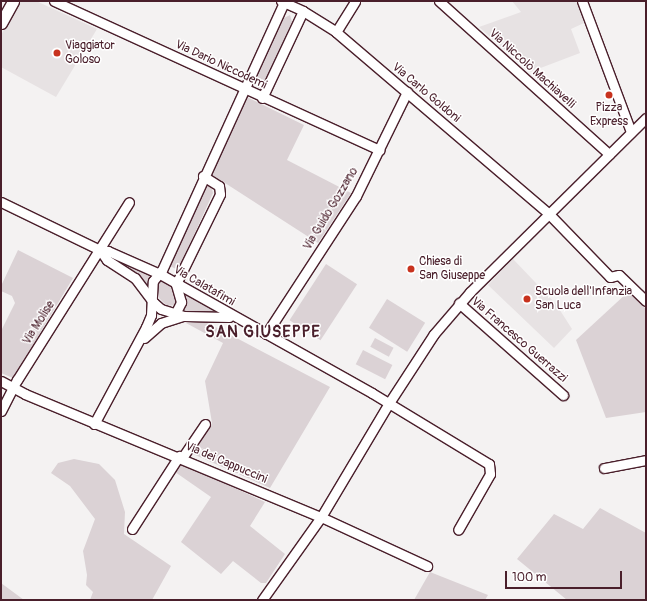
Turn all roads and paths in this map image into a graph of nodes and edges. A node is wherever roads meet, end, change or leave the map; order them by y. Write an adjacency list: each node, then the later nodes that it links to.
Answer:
1 (13, 1): 8 (street)
2 (54, 1): 10 (street, Via Dario Niccodemi)
3 (356, 1): 9 (street)
4 (439, 1): 16 (street, Via Niccolò Machiavelli)
5 (582, 1): 14 (street)
6 (283, 2): 7 (street, Via Carlo Goldoni); 10 (street)
7 (303, 11): 9 (street, Via Carlo Goldoni); 12 (street)
8 (1, 23)
9 (336, 32): 11 (street, Via Carlo Goldoni)
10 (245, 89): 12 (street, Via Dario Niccodemi); 17 (street)
11 (407, 92): 15 (street, Via Guido Gozzano); 20 (street, Via Carlo Goldoni)
12 (262, 98): 15 (street, Via Dario Niccodemi)
13 (646, 118): 14 (street, Via Francesco Guerrazzi)
14 (631, 132): 16 (street, Via Francesco Guerrazzi)
15 (379, 150): 29 (street, Via Guido Gozzano)
16 (609, 154): 20 (street, Via Francesco Guerrazzi)
17 (203, 176): 22 (street); 23 (street)
18 (1, 202): 21 (street, Via Calatafimi)
19 (129, 202): 21 (street, Via Molise)
20 (548, 213): 25 (street); 26 (street, Via Francesco Guerrazzi)
21 (100, 250): 22 (street, Via Calatafimi); 24 (street, Via Calatafimi); 32 (street, Via Molise)
22 (160, 274): 23 (street, Via Calatafimi); 24 (street)
23 (176, 284): 27 (street); 28 (street, Via Calatafimi)
24 (151, 301): 27 (street, Via Calatafimi); 30 (street)
25 (646, 301)
26 (460, 304): 33 (street, Via Francesco Guerrazzi); 34 (street, Via Francesco Guerrazzi)
27 (178, 317): 28 (street, Via Calatafimi); 30 (street)
28 (238, 320): 29 (street, Via Calatafimi)
29 (266, 334): 34 (street, Via Calatafimi)
30 (134, 350): 36 (street)
31 (1, 381): 32 (street, Via dei Cappuccini)
32 (14, 387): 35 (street, Via Molise); 36 (street, Via dei Cappuccini)
33 (563, 395)
34 (389, 403): 41 (street, Via Francesco Guerrazzi); 43 (street)
35 (1, 411)
36 (94, 424): 38 (street, Via dei Cappuccini)
37 (205, 424): 38 (street)
38 (181, 457): 41 (street, Via dei Cappuccini); 42 (street)
39 (646, 460): 40 (street)
40 (604, 468)
41 (321, 517): 44 (street, Via dei Cappuccini); 45 (street, Via Francesco Guerrazzi)
42 (132, 529)
43 (458, 530)
44 (427, 566)
45 (262, 600)

